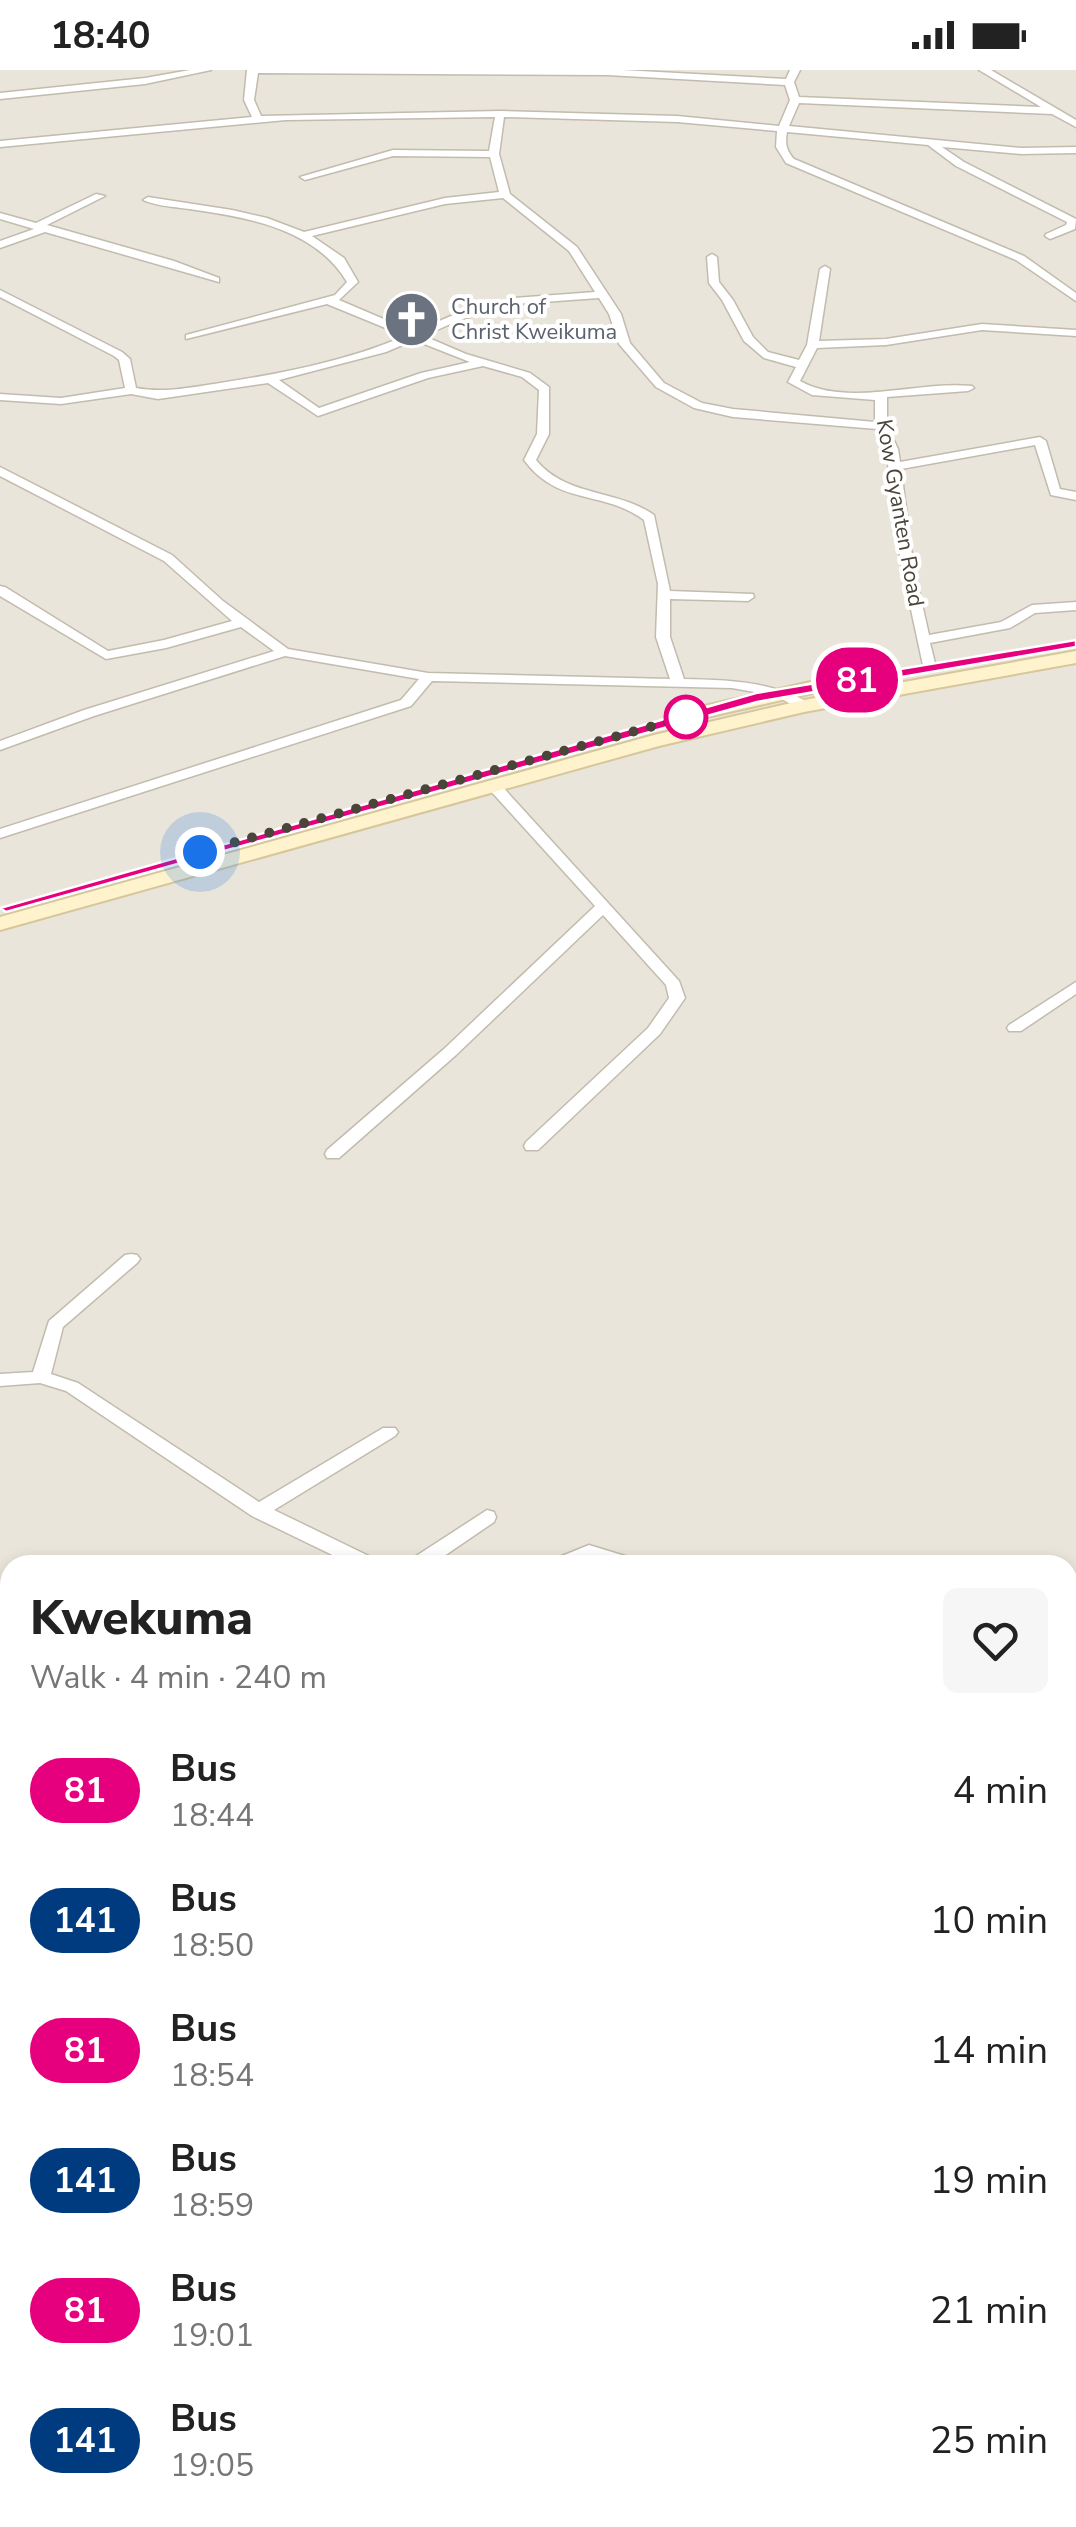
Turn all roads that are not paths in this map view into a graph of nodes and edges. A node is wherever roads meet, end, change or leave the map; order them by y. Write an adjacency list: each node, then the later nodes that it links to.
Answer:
1 (206, 70): 7 (street)
2 (254, 70): 3 (street); 11 (street)
3 (488, 70): 6 (street)
4 (794, 70): 6 (street)
5 (984, 70): 9 (street)
6 (789, 82): 8 (street)
7 (0, 96)
8 (795, 100): 9 (street); 13 (street)
9 (1055, 111): 12 (street)
10 (500, 114): 11 (street); 13 (street); 17 (street)
11 (258, 120): 14 (street)
12 (1076, 124)
13 (782, 132): 15 (street); 32 (street)
14 (0, 144)
15 (932, 144): 16 (street); 25 (street)
16 (1076, 150)
17 (494, 154): 18 (street); 19 (street)
18 (305, 177)
19 (505, 195): 24 (street); 31 (street)
20 (100, 196): 23 (street)
21 (148, 200): 24 (street)
22 (0, 216): 23 (street)
23 (41, 227): 26 (street); 29 (street)
24 (303, 234): 33 (street)
25 (1050, 236)
26 (0, 245)
27 (712, 257): 39 (street)
28 (825, 269): 37 (street)
29 (215, 280)
30 (0, 293): 42 (street)
31 (600, 296): 36 (street); 45 (street)
32 (1076, 298)
33 (328, 300): 35 (street); 36 (street)
34 (1076, 333): 37 (street)
35 (190, 337)
36 (413, 337): 38 (street); 40 (street)
37 (813, 345): 39 (street)
38 (481, 363): 40 (street); 50 (street)
39 (803, 365): 43 (street, Kow Gyanten Road)
40 (270, 379): 42 (street)
41 (968, 388): 43 (street)
42 (131, 391): 44 (street)
43 (878, 394): 45 (street, Kow Gyanten Road)
44 (0, 397)
45 (881, 426): 46 (street, Kow Gyanten Road)
46 (896, 466): 48 (street); 54 (street, Kow Gyanten Road)
47 (0, 471): 53 (street)
48 (1076, 496)
49 (0, 590): 53 (street)
50 (662, 595): 51 (street); 60 (street)
51 (748, 597)
52 (1076, 606): 54 (street)
53 (242, 622): 56 (street)
54 (924, 640): 58 (street, Kow Gyanten Road)
55 (1076, 644): 58 (main road)
56 (284, 652): 59 (street); 63 (street)
57 (1076, 657): 62 (main road)
58 (930, 667): 61 (main road)
59 (428, 677): 60 (street); 65 (street)
60 (678, 682): 61 (street)
61 (781, 693): 62 (street); 67 (main road)
62 (804, 706): 64 (main road)
63 (0, 746)
64 (494, 786): 66 (street); 68 (main road)
65 (0, 834)
66 (603, 907): 71 (street); 72 (street)
67 (0, 908)
68 (0, 924)
69 (1076, 988): 70 (street)
70 (1015, 1028)
71 (532, 1146)
72 (332, 1154)
73 (131, 1259): 74 (street)
74 (41, 1377): 75 (street); 77 (street)
75 (0, 1380)
76 (389, 1432): 77 (street)
77 (259, 1510): 79 (street)
78 (487, 1517): 80 (street)
79 (350, 1555)
80 (432, 1555)

